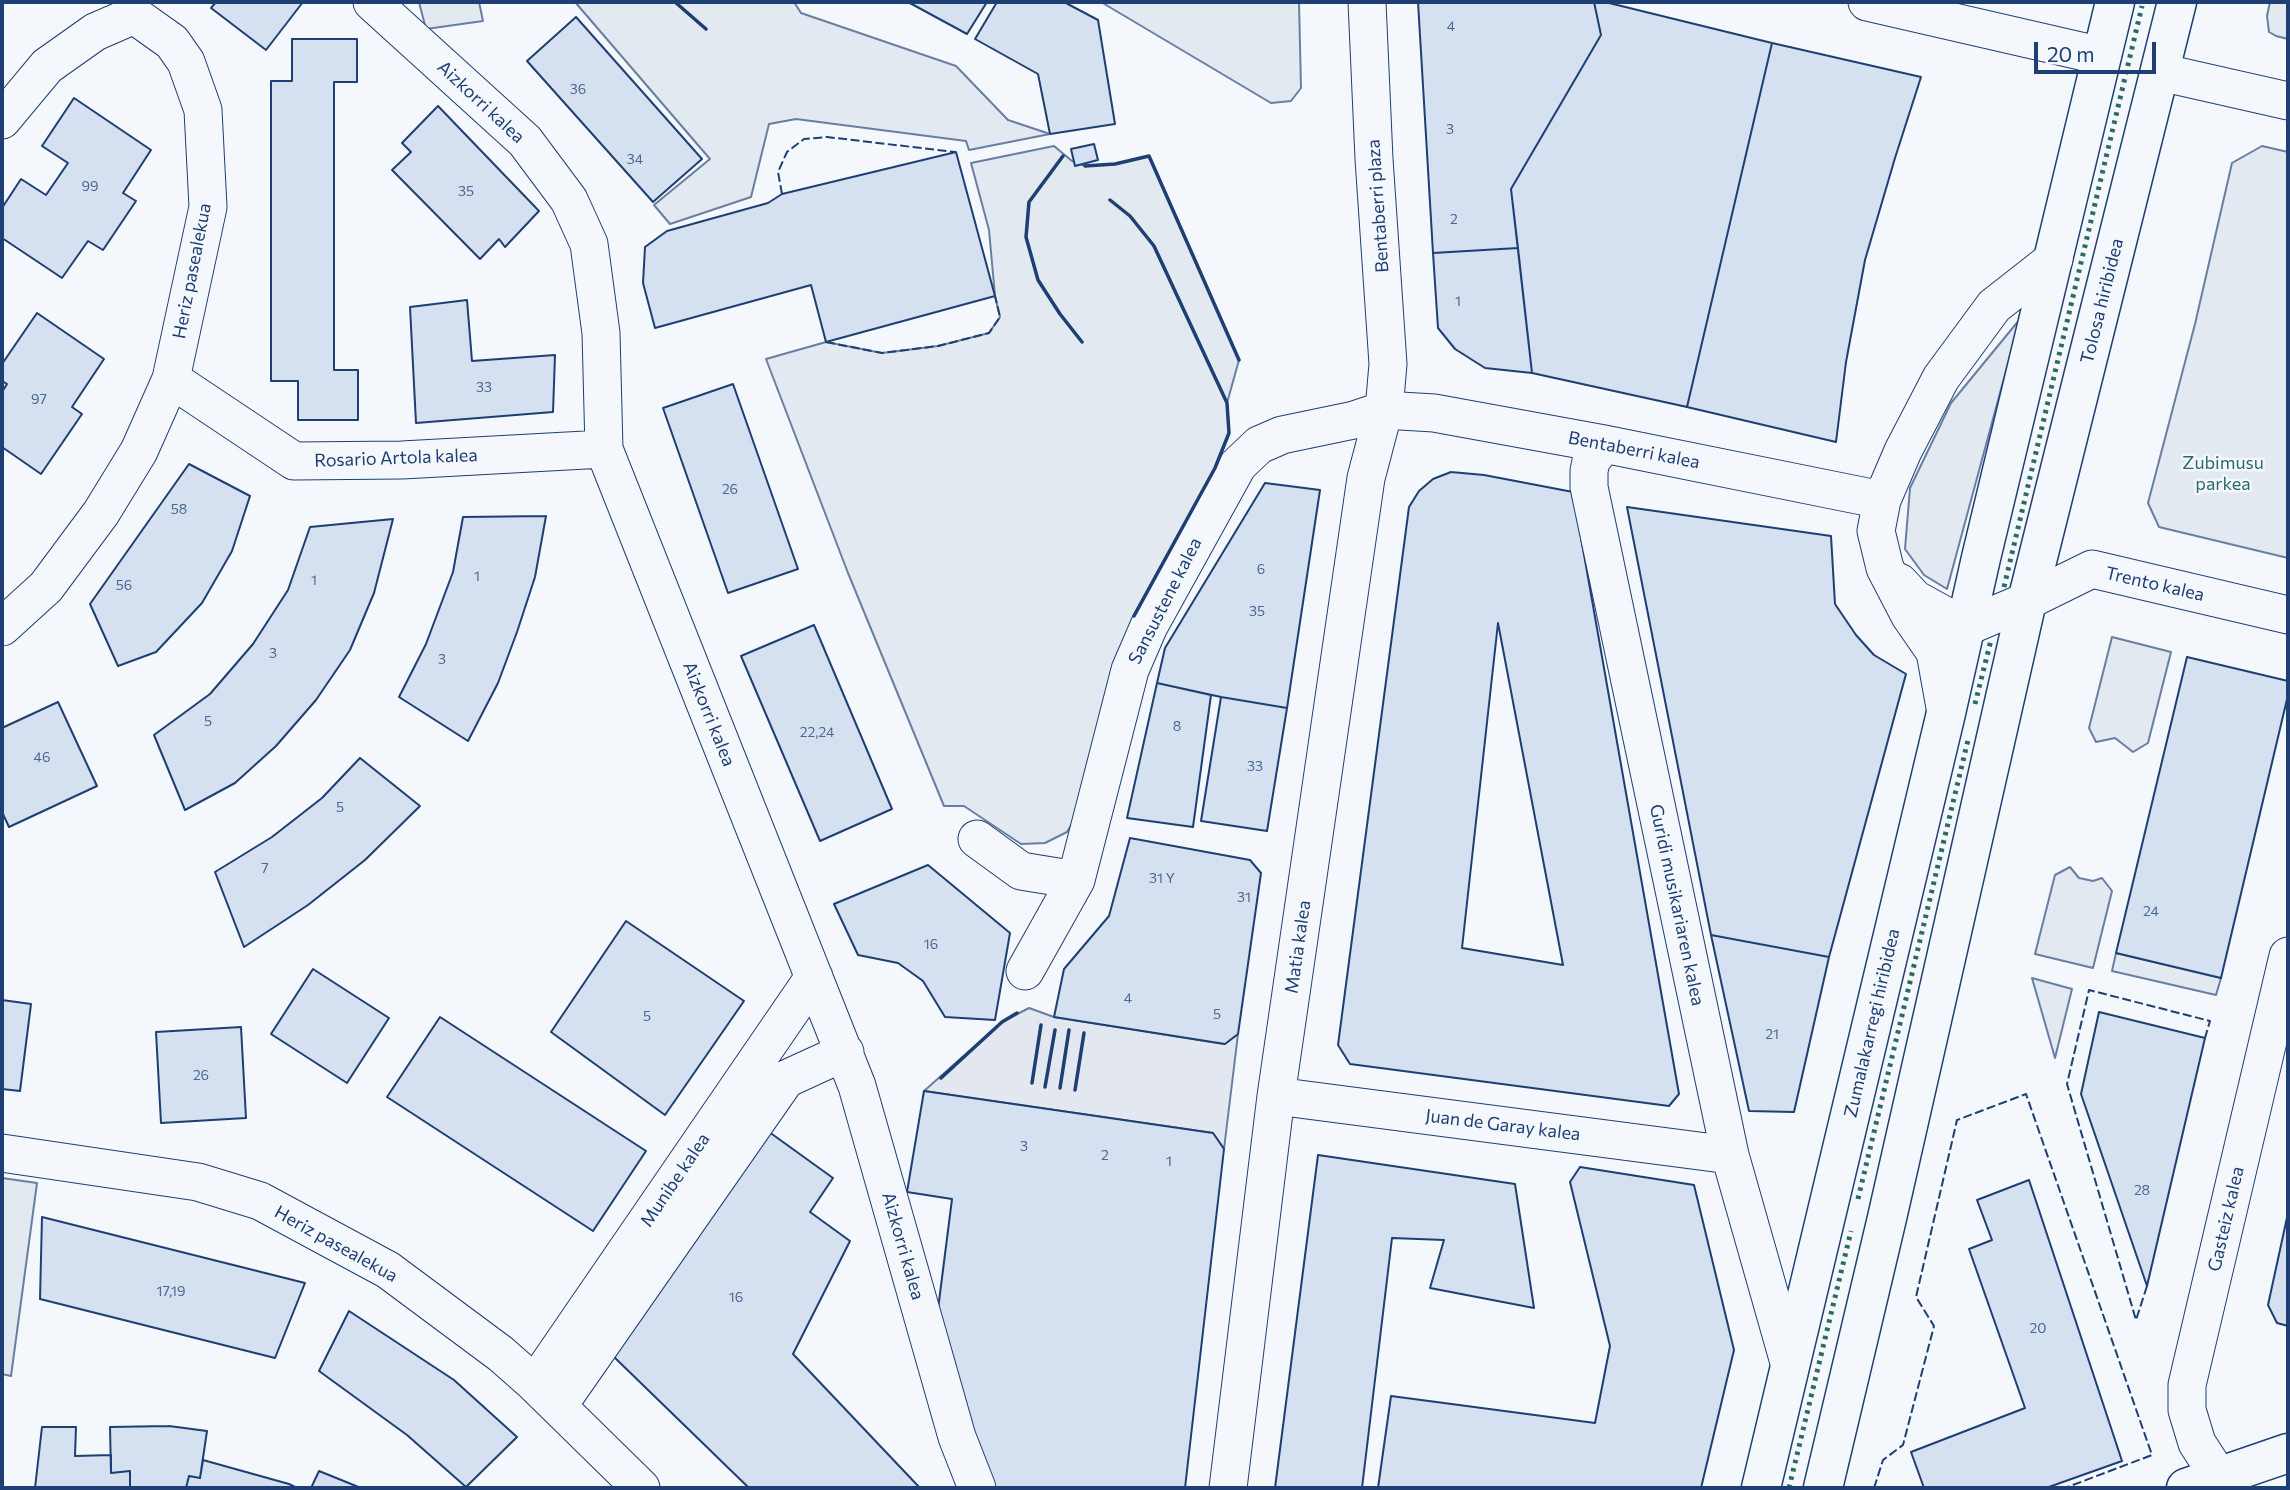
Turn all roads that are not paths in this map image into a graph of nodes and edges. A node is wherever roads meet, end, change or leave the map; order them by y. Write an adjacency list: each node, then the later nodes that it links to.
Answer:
1 (372, 2): 15 (street, Aizkorri kalea)
2 (1367, 2): 13 (street, Bentaberri plaza)
3 (1867, 2): 7 (street)
4 (2115, 2): 7 (main road)
5 (2177, 2): 8 (main road, Tolosa hiribidea)
6 (134, 8): 10 (street, Heriz pasealekua); 12 (street, Heriz pasealekua)
7 (2102, 56): 11 (main road)
8 (2160, 72): 9 (street); 18 (main road, Tolosa hiribidea)
9 (2288, 101)
10 (2, 120)
11 (2054, 259): 16 (street); 21 (main road, Zumalakarregi hiribidea)
12 (171, 379): 15 (street, Rosario Artola kalea); 20 (street, Heriz pasealekua)
13 (1384, 410): 14 (street, Bentaberri kalea); 24 (street, Sansustene kalea); 29 (street, Matia kalea)
14 (1604, 444): 16 (street, Bentaberri kalea); 31 (street, Guridi musikariaren kalea)
15 (604, 449): 27 (street, Aizkorri kalea)
16 (1882, 500): 17 (street)
17 (1885, 568): 21 (street); 22 (street)
18 (2027, 601): 19 (street, Trento kalea); 21 (street, Trento kalea); 40 (main road)
19 (2288, 615)
20 (2, 627)
21 (1966, 627): 22 (main road, Zumalakarregi hiribidea)
22 (1946, 713): 32 (main road, Zumalakarregi hiribidea)
23 (978, 839): 24 (street)
24 (1076, 880): 26 (street, Sansustene kalea)
25 (2288, 956): 35 (street, Gasteiz kalea)
26 (1025, 971)
27 (814, 977): 28 (street, Aizkorri kalea); 33 (street, Munibe kalea)
28 (845, 1052): 33 (street, Munibe kalea); 37 (street, Aizkorri kalea)
29 (1276, 1096): 31 (street, Juan de Garay kalea); 38 (street, Matia kalea)
30 (2, 1153): 33 (street, Heriz pasealekua)
31 (1730, 1155): 32 (street, Guridi musikariaren kalea)
32 (1790, 1366): 39 (main road, Zumalakarregi hiribidea)
33 (547, 1395): 36 (street, Heriz pasealekua)
34 (2288, 1453): 35 (main road)
35 (2202, 1482)
36 (641, 1488)
37 (977, 1488)
38 (1228, 1488)
39 (1761, 1488)
40 (1823, 1488)

